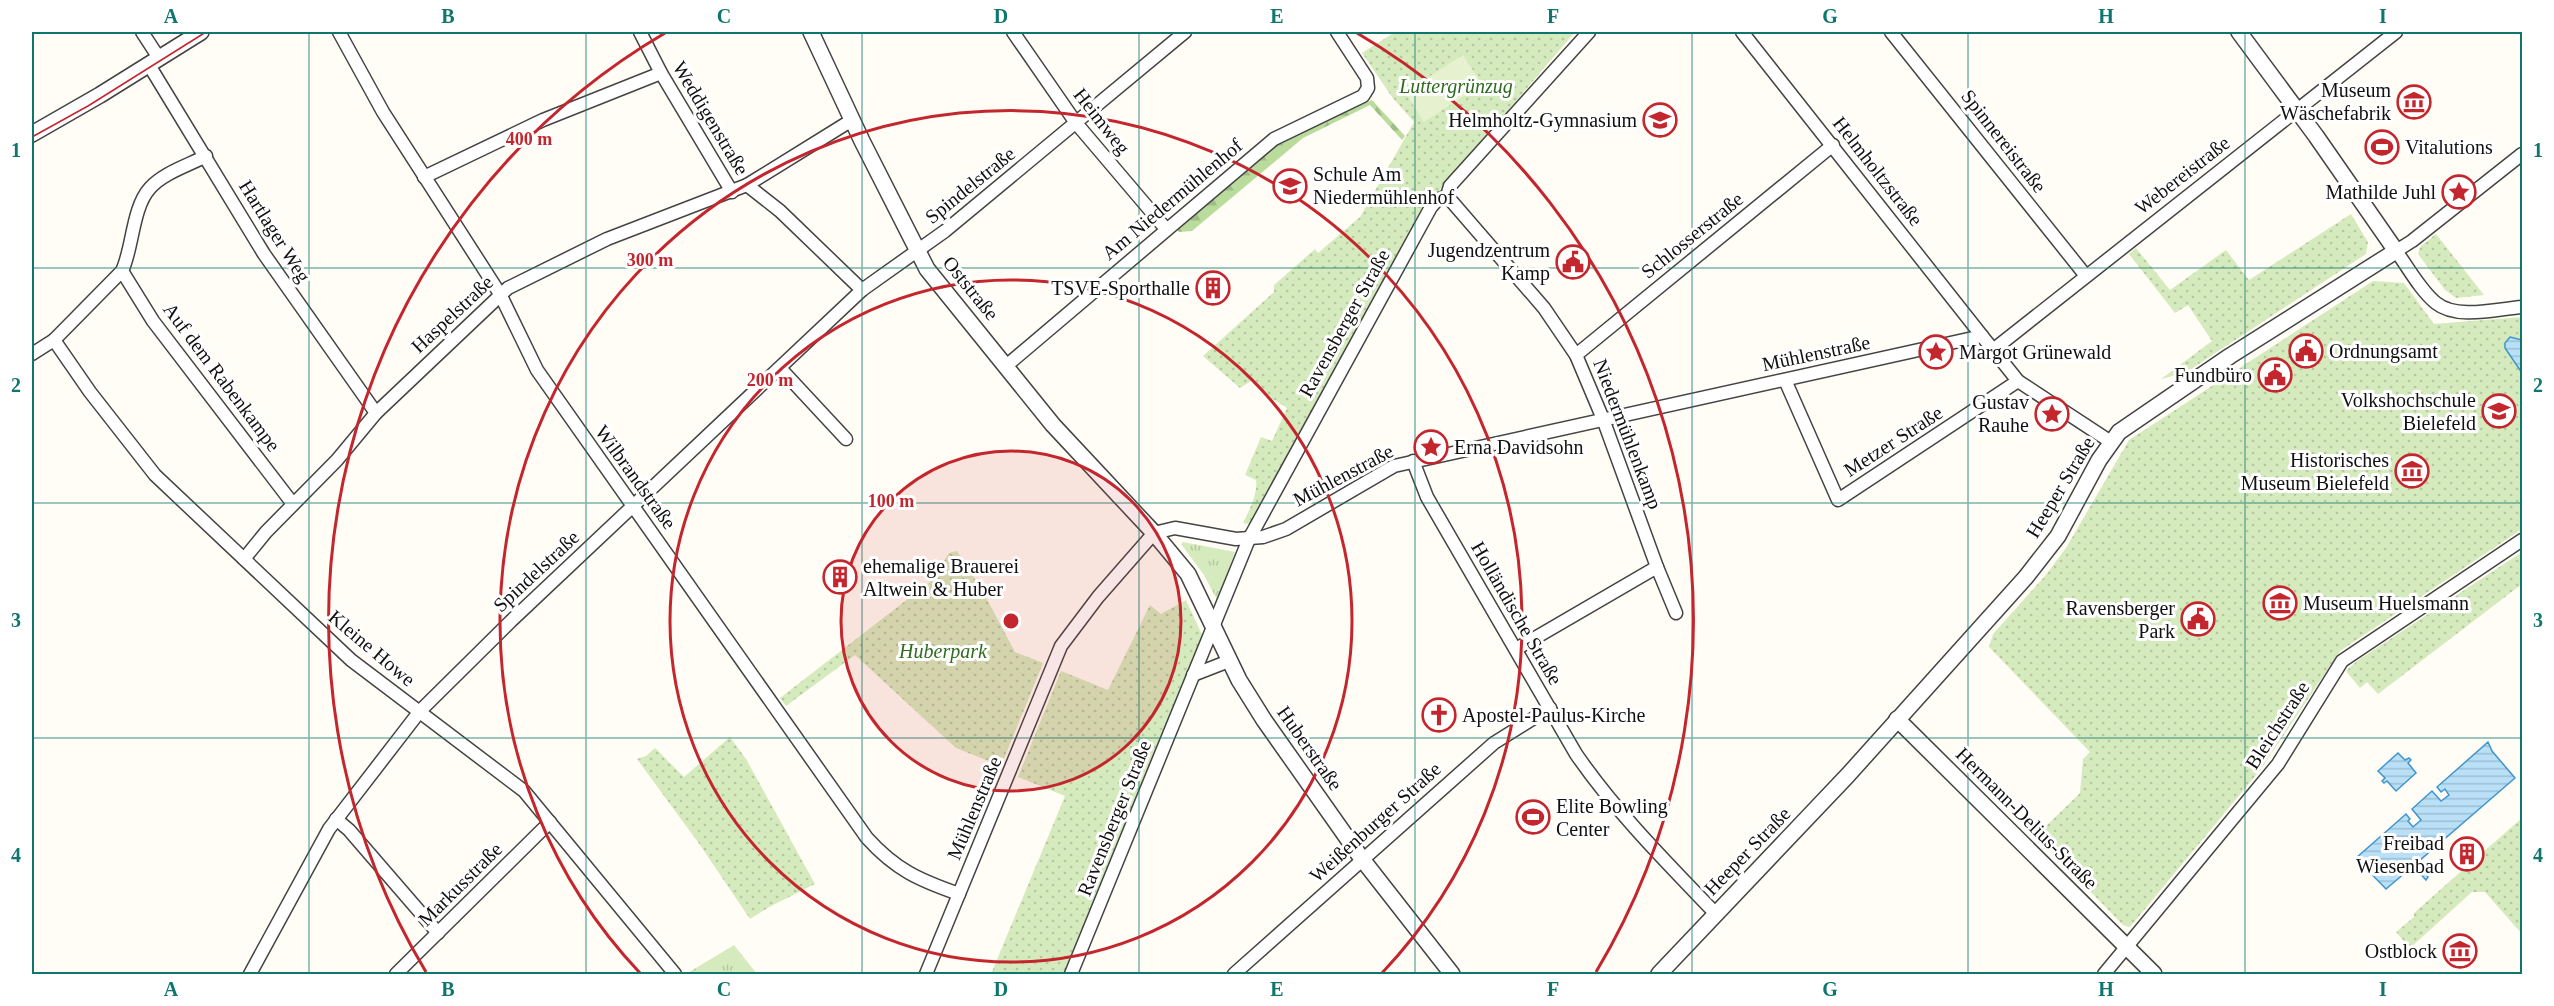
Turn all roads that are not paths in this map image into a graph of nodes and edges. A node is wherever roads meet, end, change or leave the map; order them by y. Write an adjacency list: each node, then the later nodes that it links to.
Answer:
1 (142, 32): 14 (street, Hartlager Weg)
2 (201, 32): 14 (street)
3 (339, 32): 23 (street, Wilbrandstraße)
4 (640, 32): 15 (street, Weddigenstraße)
5 (812, 32): 17 (street, Oststraße)
6 (1013, 32): 18 (street, Heimweg)
7 (1185, 32): 18 (street, Spindelstraße)
8 (1337, 32): 27 (street, Am Niedermühlenhof)
9 (1589, 32): 26 (street, Ravensberger Straße)
10 (1892, 32): 31 (street, Spinnereistraße)
11 (2239, 32): 16 (street)
12 (2396, 32): 16 (street, Webereistraße)
13 (1746, 33): 20 (street, Helmholtzstraße)
14 (154, 61): 19 (street); 22 (street, Hartlager Weg)
15 (661, 73): 23 (street); 25 (street, Weddigenstraße)
16 (2296, 109): 29 (street); 31 (street, Webereistraße)
17 (852, 120): 24 (street, Haspelstraße); 28 (street, Oststraße)
18 (1076, 123): 27 (street, Heimweg); 28 (street, Spindelstraße)
19 (32, 134)
20 (1833, 145): 35 (street, Helmholtzstraße); 39 (street, Schlosserstraße)
21 (2523, 154): 29 (street)
22 (206, 156): 30 (street); 44 (street, Hartlager Weg)
23 (424, 177): 33 (street, Wilbrandstraße)
24 (747, 185): 25 (street, Haspelstraße); 32 (street)
25 (732, 192): 33 (street, Haspelstraße)
26 (1447, 196): 39 (street, Niedermühlenkamp); 52 (street, Ravensberger Straße)
27 (1166, 229): 40 (street, Am Niedermühlenhof)
28 (917, 250): 32 (street, Spindelstraße); 40 (street, Oststraße)
29 (2396, 251): 34 (street); 47 (street, Heeper Straße)
30 (122, 271): 36 (street); 49 (street, Auf dem Rabenkampe)
31 (2086, 276): 37 (street, Webereistraße)
32 (862, 290): 41 (street, Spindelstraße)
33 (500, 294): 44 (street, Haspelstraße); 50 (street, Wilbrandstraße)
34 (2523, 307)
35 (1982, 336): 37 (street); 42 (street, Mühlenstraße)
36 (54, 340): 38 (street); 54 (street, Kleine Howe)
37 (1993, 350): 43 (street)
38 (32, 354)
39 (1576, 355): 45 (street, Niedermühlenkamp)
40 (1006, 366): 51 (street, Oststraße)
41 (780, 368): 46 (street); 50 (street, Spindelstraße)
42 (1785, 380): 43 (street, Metzer Straße); 45 (street, Mühlenstraße)
43 (2018, 381): 47 (street)
44 (376, 413): 49 (street, Haspelstraße)
45 (1603, 419): 48 (street, Mühlenstraße); 55 (street, Niedermühlenkamp)
46 (846, 439)
47 (2111, 442): 63 (street, Heeper Straße)
48 (1413, 461): 52 (street, Mühlenstraße); 58 (street, Holländische Straße)
49 (293, 504): 54 (street, Haspelstraße)
50 (634, 507): 62 (street, Spindelstraße); 67 (street, Wilbrandstraße)
51 (1154, 533): 52 (street, Mühlenstraße); 57 (street, Huberstraße); 67 (street, Mühlenstraße)
52 (1249, 539): 57 (street, Ravensberger Straße)
53 (2523, 540): 70 (street, Bleichstraße)
54 (244, 559): 62 (street, Kleine Howe)
55 (1657, 567): 56 (street, Niedermühlenkamp); 58 (street)
56 (1676, 613)
57 (1214, 628): 59 (street, Huberstraße); 60 (street, Ravensberger Straße)
58 (1516, 649): 61 (street, Holländische Straße)
59 (1229, 661): 60 (street); 66 (street, Huberstraße)
60 (1193, 675): 75 (street, Ravensberger Straße)
61 (1550, 708): 66 (street, Weißenburger Straße); 68 (street, Holländische Straße)
62 (420, 711): 64 (street, Spindelstraße); 65 (street, Kleine Howe)
63 (1897, 719): 68 (street, Heeper Straße); 70 (street, Hermann-Delius-Straße)
64 (336, 819): 69 (street); 71 (street, Spindelstraße)
65 (550, 822): 69 (street, Markusstraße); 73 (street, Kleine Howe)
66 (1362, 859): 76 (street, Weißenburger Straße); 77 (street, Huberstraße)
67 (959, 894): 74 (street, Mühlenstraße)
68 (1716, 914): 78 (street, Heeper Straße)
69 (438, 933): 72 (street, Markusstraße)
70 (2127, 947): 79 (street, Bleichstraße); 80 (street, Hermann-Delius-Straße)
71 (250, 975)
72 (396, 975)
73 (675, 975)
74 (926, 975)
75 (1071, 975)
76 (1234, 975)
77 (1452, 975)
78 (1659, 975)
79 (2104, 975)
80 (2154, 975)

